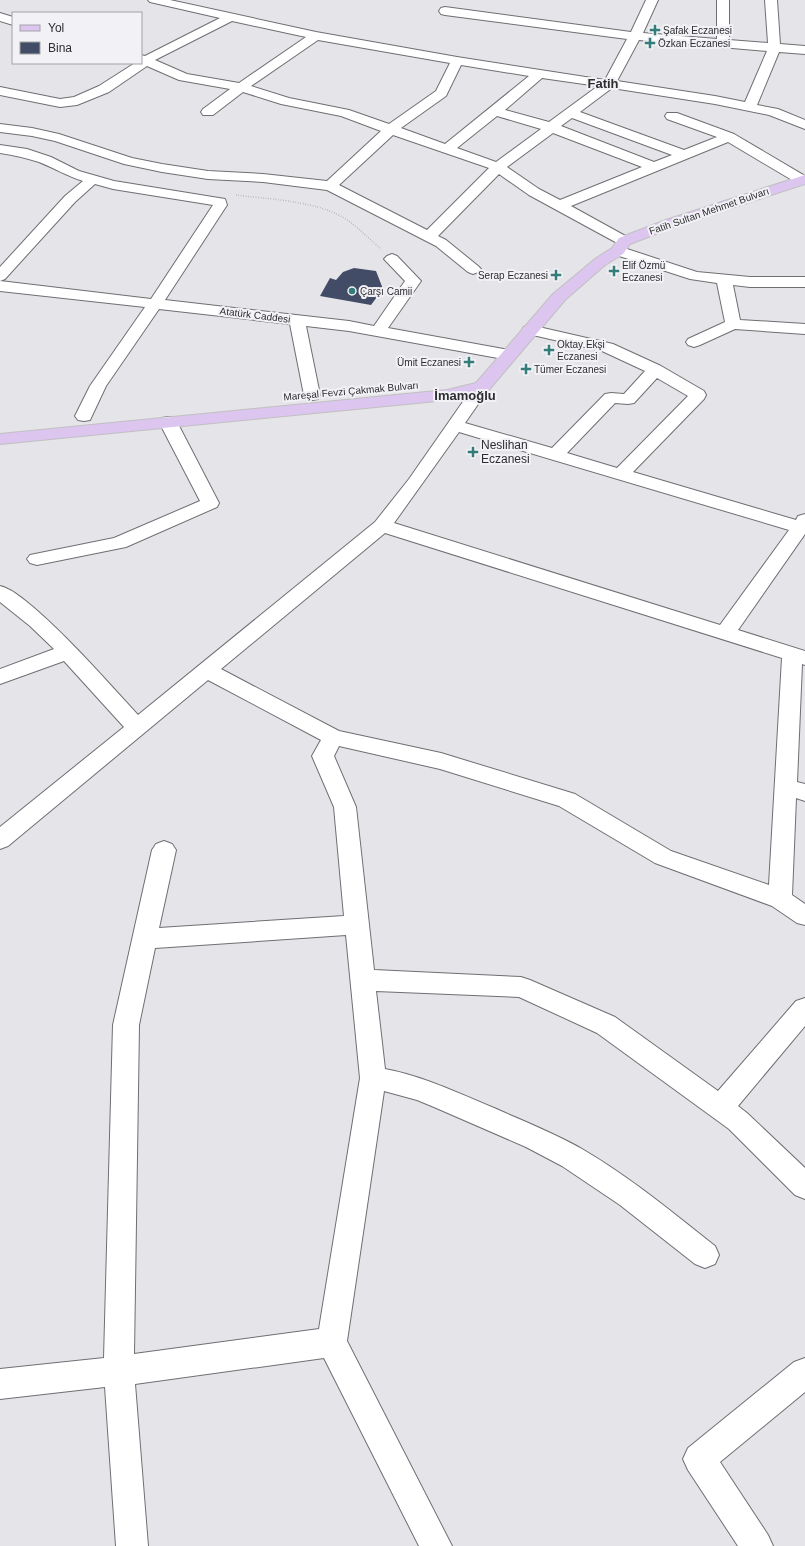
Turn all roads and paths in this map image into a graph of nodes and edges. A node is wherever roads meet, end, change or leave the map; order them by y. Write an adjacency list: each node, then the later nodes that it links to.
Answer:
1 (154, 0): 7 (street)
2 (652, 0): 12 (street)
3 (723, 0): 13 (street)
4 (771, 0): 14 (street)
5 (229, 3): 7 (street)
6 (445, 11): 12 (street)
7 (211, 12): 9 (street)
8 (0, 17): 10 (street)
9 (231, 17): 11 (street); 16 (street)
10 (12, 21)
11 (316, 36): 17 (street); 21 (street)
12 (635, 36): 13 (street); 20 (street)
13 (723, 44): 14 (street)
14 (774, 48): 15 (street); 23 (street)
15 (805, 50)
16 (144, 60): 21 (street)
17 (457, 61): 19 (street); 31 (street)
18 (138, 64): 22 (street)
19 (538, 74): 20 (street); 24 (street)
20 (609, 84): 23 (street); 26 (street)
21 (241, 87): 25 (street); 31 (street)
22 (0, 91)
23 (750, 107): 28 (street)
24 (495, 111): 29 (street); 34 (street)
25 (208, 112)
26 (570, 113): 29 (street); 35 (street)
27 (672, 116): 32 (street)
28 (805, 125)
29 (550, 127): 36 (street); 37 (street)
30 (0, 128): 40 (street)
31 (391, 129): 34 (street); 40 (street)
32 (729, 137): 35 (street); 39 (street)
33 (0, 149): 38 (street)
34 (447, 149): 36 (street)
35 (684, 155): 37 (street)
36 (498, 167): 42 (street); 43 (street)
37 (654, 167): 42 (street)
38 (92, 180): 41 (street); 47 (street)
39 (804, 184): 44 (main road, Fatih Sultan Mehmet Bulvarı)
40 (330, 186): 43 (street)
41 (220, 202): 45 (path); 51 (street)
42 (559, 206): 44 (street)
43 (429, 237): 46 (street)
44 (621, 246): 48 (street); 54 (main road, Fatih Sultan Mehmet Bulvarı)
45 (392, 259): 56 (street)
46 (473, 269)
47 (0, 276)
48 (724, 279): 49 (street); 53 (street)
49 (805, 282)
50 (0, 286): 51 (street, Atatürk Caddesi)
51 (155, 304): 52 (street, Atatürk Caddesi); 62 (street)
52 (297, 320): 56 (street, Atatürk Caddesi); 61 (street)
53 (733, 324): 55 (street); 57 (street)
54 (533, 326): 58 (main road, Fatih Sultan Mehmet Bulvarı); 59 (street)
55 (805, 329)
56 (378, 331): 58 (street, Atatürk Caddesi)
57 (694, 342)
58 (509, 355): 60 (main road, Fatih Sultan Mehmet Bulvarı)
59 (655, 370): 67 (street); 68 (street)
60 (482, 387): 61 (main road, Mareşal Fevzi Çakmak Bulvarı); 63 (main road, Mareşal Fevzi Çakmak Bulvarı); 65 (street)
61 (312, 395): 62 (main road, Mareşal Fevzi Çakmak Bulvarı)
62 (84, 416): 64 (main road, Mareşal Fevzi Çakmak Bulvarı)
63 (168, 422): 66 (main road, Mareşal Fevzi Çakmak Bulvarı); 71 (street)
64 (0, 424)
65 (456, 426): 67 (street); 70 (street)
66 (0, 439)
67 (555, 455): 68 (street)
68 (621, 474): 69 (street)
69 (802, 523): 73 (street)
70 (382, 526): 73 (street); 76 (street)
71 (37, 559)
72 (0, 592): 74 (street)
73 (725, 633): 75 (street)
74 (67, 652): 77 (street); 78 (street)
75 (798, 656): 80 (street)
76 (206, 670): 78 (street); 79 (street)
77 (0, 677)
78 (136, 728): 81 (street)
79 (333, 737): 83 (street); 85 (street)
80 (795, 789): 83 (street)
81 (0, 840)
82 (164, 850): 86 (street)
83 (780, 900): 84 (street)
84 (805, 916)
85 (358, 925): 86 (street); 87 (street)
86 (145, 939): 94 (street)
87 (364, 980): 89 (street); 90 (street)
88 (805, 1008): 90 (street)
89 (373, 1078): 92 (street); 93 (street)
90 (720, 1108): 91 (street)
91 (805, 1186)
92 (704, 1255)
93 (332, 1342): 94 (street); 98 (street)
94 (119, 1371): 96 (street); 97 (street)
95 (805, 1374): 99 (street)
96 (0, 1384)
97 (132, 1546)
98 (436, 1546)
99 (757, 1546)

